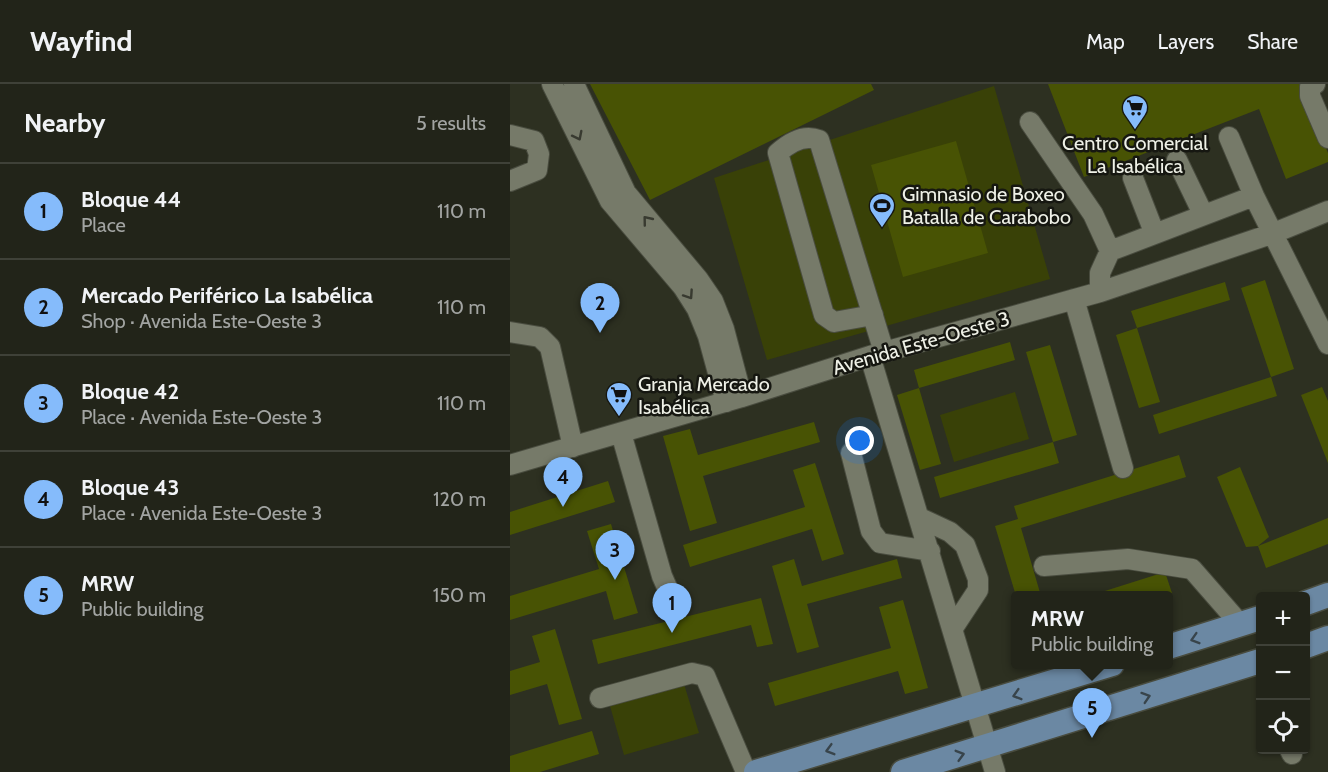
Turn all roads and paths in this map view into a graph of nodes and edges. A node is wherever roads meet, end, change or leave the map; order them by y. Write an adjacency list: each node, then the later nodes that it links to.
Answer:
1 (552, 84): 23 (street, one-way to 23)
2 (574, 84): 23 (street, one-way to 2)
3 (1315, 84): 7 (street)
4 (1030, 122): 16 (street)
5 (510, 135): 10 (street)
6 (1229, 137): 11 (street)
7 (1328, 138)
8 (1177, 160): 13 (street)
9 (1133, 178): 14 (street)
10 (510, 180)
11 (1254, 196): 13 (street); 15 (street)
12 (1328, 211): 15 (street, Avenida Este-Oeste 3)
13 (1203, 214): 14 (street)
14 (1154, 232): 16 (street)
15 (1274, 233): 17 (street, Avenida Este-Oeste 3); 21 (street)
16 (1110, 251): 17 (street)
17 (1100, 292): 18 (street, Avenida Este-Oeste 3)
18 (1074, 299): 22 (street, Avenida Este-Oeste 3); 28 (street)
19 (873, 315): 19 (street); 22 (street)
20 (510, 332): 25 (street)
21 (1328, 344)
22 (877, 354): 23 (street, Avenida Este-Oeste 3); 29 (street)
23 (734, 399): 24 (street, Avenida Este-Oeste 3)
24 (621, 433): 25 (street, Avenida Este-Oeste 3); 33 (street)
25 (573, 447): 27 (street, Avenida Este-Oeste 3)
26 (851, 453): 30 (street)
27 (510, 465)
28 (1123, 468)
29 (920, 518): 30 (street); 36 (street)
30 (930, 551): 36 (street)
31 (1044, 566): 35 (street)
32 (1328, 595): 34 (main road)
33 (672, 601)
34 (1310, 601)
35 (1250, 621): 39 (main road, one-way to 39)
36 (953, 628): 43 (street)
37 (1328, 638): 38 (main road)
38 (1310, 644)
39 (1173, 645)
40 (1256, 667): 44 (main road, one-way to 40)
41 (1097, 669): 43 (main road, one-way to 43)
42 (600, 698): 45 (street)
43 (977, 707): 44 (street); 46 (main road, one-way to 46)
44 (988, 747): 47 (main road, one-way to 44); 48 (street)
45 (746, 772)
46 (756, 772)
47 (903, 772)
48 (995, 772)

